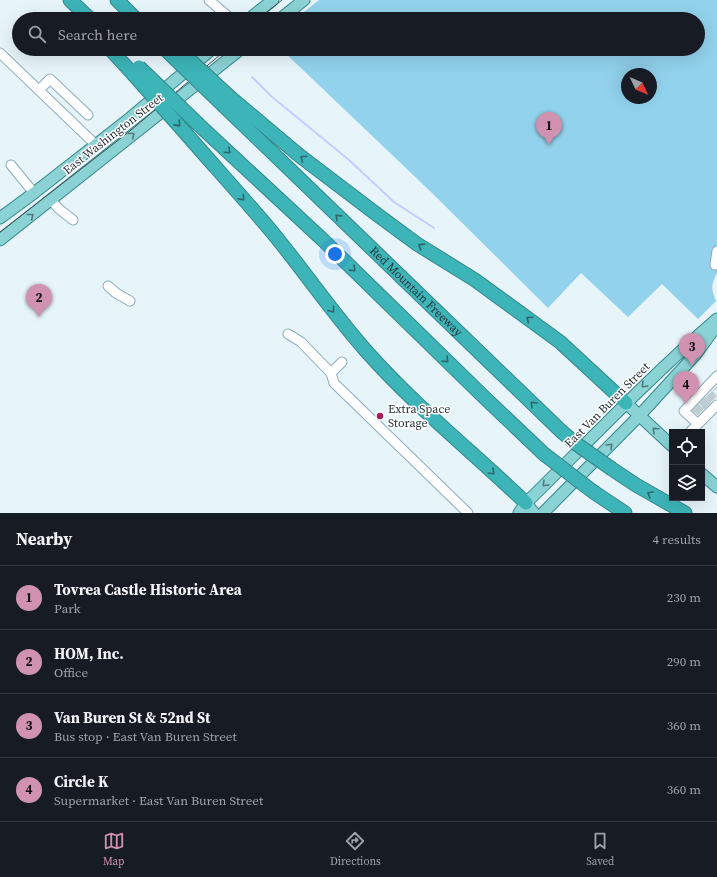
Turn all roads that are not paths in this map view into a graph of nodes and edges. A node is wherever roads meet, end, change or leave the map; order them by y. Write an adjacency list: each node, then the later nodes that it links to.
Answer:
1 (116, 0): 7 (highway)
2 (209, 0): 8 (street)
3 (273, 0): 9 (main road)
4 (304, 0): 10 (main road)
5 (74, 3): 6 (highway)
6 (82, 12)
7 (129, 12)
8 (222, 12)
9 (258, 12)
10 (289, 12)
11 (0, 53): 19 (street)
12 (118, 56): 18 (highway)
13 (126, 56): 18 (highway)
14 (172, 56): 20 (highway, Red Mountain Freeway, bridge)
15 (184, 56): 20 (highway, bridge)
16 (204, 56): 22 (main road, East Washington Street)
17 (233, 56): 25 (main road, East Washington Street, one-way to 17)
18 (136, 71): 46 (highway, one-way to 46, bridge); 49 (highway, one-way to 49, bridge)
19 (39, 90): 21 (street); 22 (street)
20 (227, 102): 39 (highway, one-way to 20); 50 (highway, Red Mountain Freeway, one-way to 20, bridge)
21 (88, 115)
22 (96, 145): 24 (main road, East Washington Street)
23 (11, 166): 24 (street)
24 (34, 193): 26 (main road, East Washington Street)
25 (51, 200): 27 (street); 28 (main road, East Washington Street, one-way to 25)
26 (1, 216)
27 (73, 220)
28 (0, 240)
29 (717, 251): 30 (street)
30 (715, 265)
31 (108, 286): 32 (street)
32 (130, 301)
33 (717, 319): 39 (main road, East Van Buren Street, one-way to 39)
34 (716, 330): 40 (main road)
35 (288, 334): 37 (street)
36 (342, 362): 37 (street)
37 (331, 373): 47 (street)
38 (708, 397): 41 (street); 41 (street)
39 (626, 403): 40 (main road); 46 (main road, East Van Buren Street, one-way to 46)
40 (639, 416): 43 (main road, one-way to 40); 48 (main road, one-way to 40)
41 (698, 424): 42 (street)
42 (693, 429)
43 (669, 443)
44 (705, 477): 45 (main road)
45 (717, 487)
46 (526, 510)
47 (468, 513)
48 (543, 513)
49 (625, 513)
50 (684, 513)

